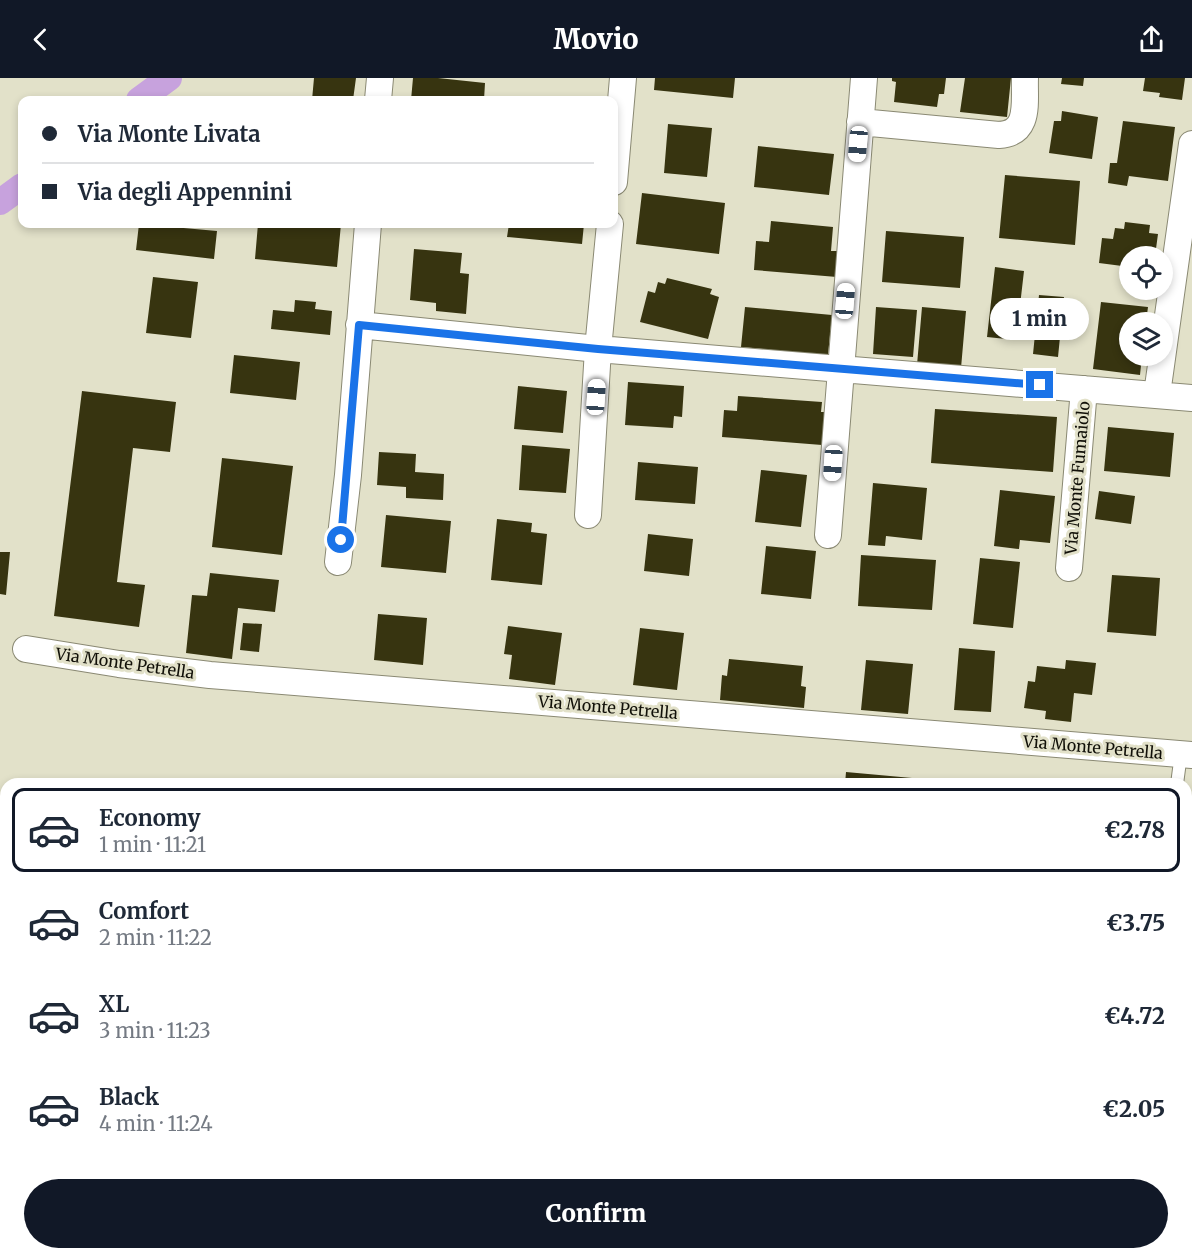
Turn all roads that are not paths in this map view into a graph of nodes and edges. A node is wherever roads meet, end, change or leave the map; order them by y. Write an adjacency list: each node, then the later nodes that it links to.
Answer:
1 (380, 78): 5 (street)
2 (623, 78): 7 (street)
3 (864, 78): 6 (street)
4 (1025, 78): 6 (street)
5 (378, 96)
6 (860, 122): 13 (street)
7 (618, 136)
8 (1192, 144): 15 (street)
9 (368, 228): 11 (street)
10 (610, 228): 12 (street)
11 (359, 325): 12 (street); 19 (street)
12 (598, 349): 13 (street); 17 (street)
13 (840, 368): 14 (street); 18 (street)
14 (1084, 389): 15 (street); 20 (street, Via Monte Fumaiolo)
15 (1157, 394): 16 (street)
16 (1192, 398)
17 (588, 515)
18 (828, 535)
19 (338, 562)
20 (1069, 568)
21 (26, 649): 22 (street, Via Monte Petrella)
22 (1186, 755): 23 (lane)
23 (1179, 778)

